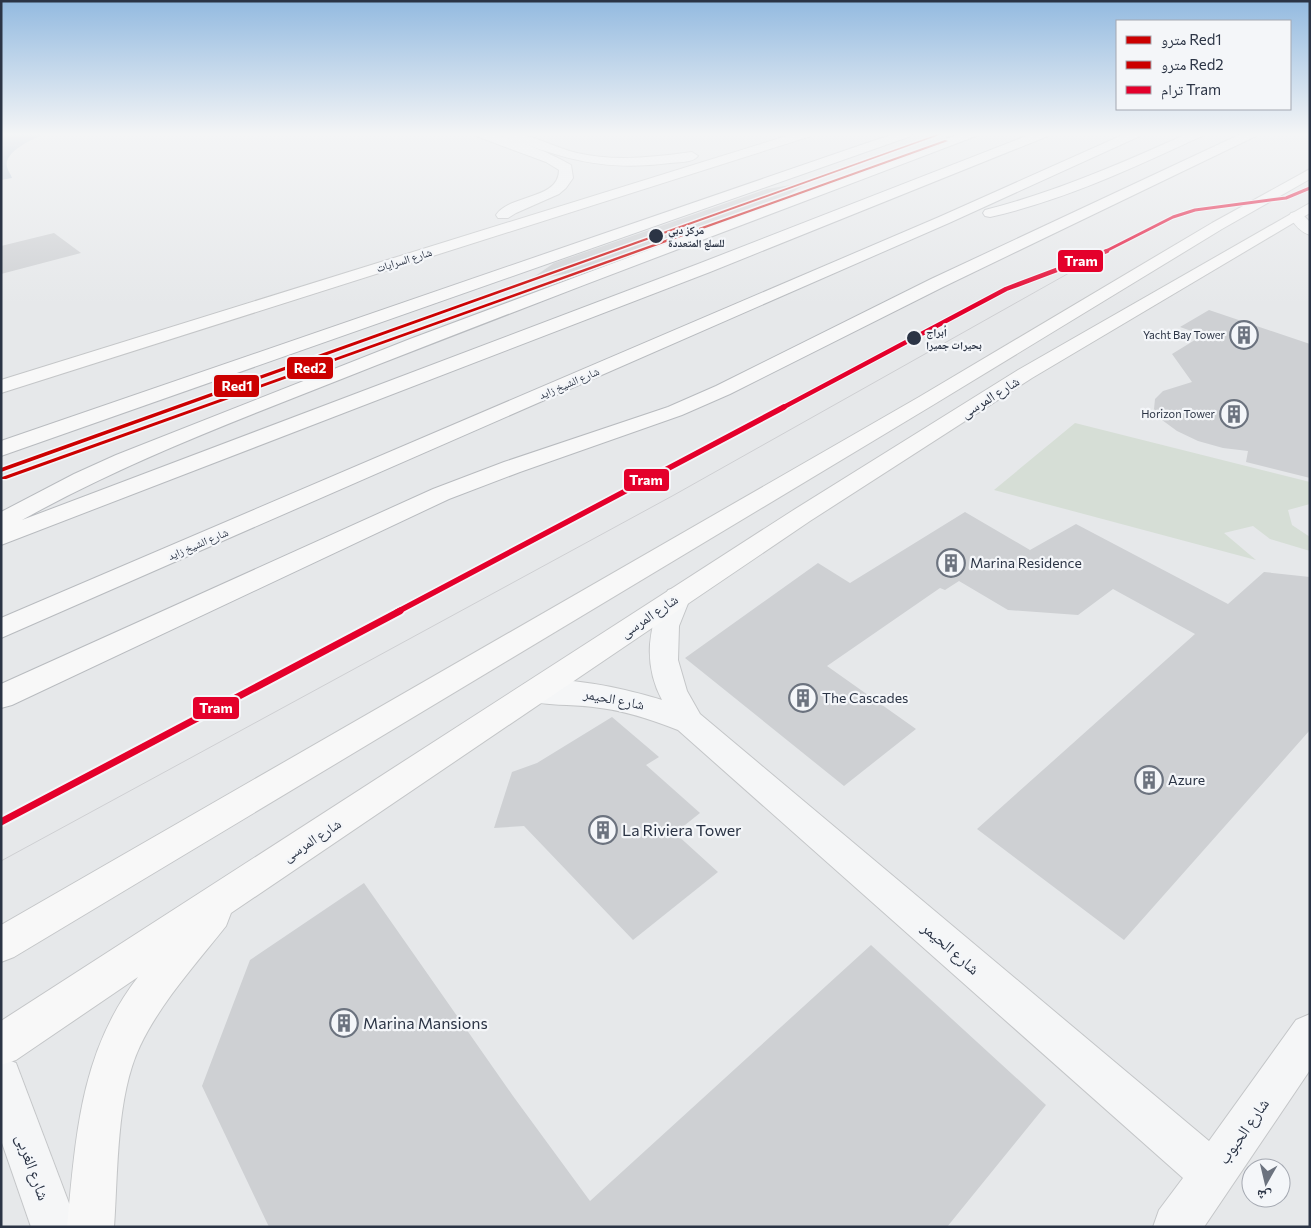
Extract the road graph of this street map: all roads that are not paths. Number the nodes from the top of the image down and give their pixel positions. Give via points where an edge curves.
1 (555, 190) edge
2 (582, 190) edge
3 (625, 190) edge
4 (743, 190) edge
5 (821, 190) edge
6 (900, 190) edge
7 (1010, 190) edge
8 (1063, 190) edge
9 (1089, 190) edge
10 (1132, 190) edge
11 (1280, 190) edge
12 (503, 215) junction
13 (1036, 215) dead end
14 (1305, 218) edge
15 (944, 220) junction
16 (999, 238) dead end
17 (409, 243) junction
18 (377, 252) dead end
19 (429, 252) junction
20 (937, 283) junction
21 (1, 386) edge
22 (1, 449) edge
23 (1, 522) edge
24 (1, 537) edge
25 (678, 596) junction
26 (1, 629) edge
27 (535, 692) junction
28 (1, 697) edge
29 (689, 722) junction
30 (230, 893) junction
31 (1, 945) edge
32 (1310, 1034) edge
33 (1, 1045) edge
34 (1, 1078) edge
35 (1212, 1174) junction
36 (55, 1227) edge
37 (90, 1227) edge
38 (1176, 1227) edge

1 - 12 street via 513,207
2 - 12 main road, شارع السرايات
3 - 19 main road, شارع السرايات
4 - 22 main road
5 - 23 main road via 132,456
6 - 24 main road
7 - 15 main road, شارع الشيخ زايد
8 - 15 main road via 991,213
9 - 13 main road
10 - 20 main road
11 - 31 main road, شارع المرسى via 926,402
12 - 17 main road, شارع السرايات
14 - 25 main road, شارع المرسى via 1025,374
15 - 26 main road, شارع الشيخ زايد
16 - 20 main road via 950,268
17 - 18 main road, شارع السرايات
17 - 19 main road
19 - 21 main road, شارع السرايات
20 - 28 main road via 723,390 441,494
25 - 27 main road, شارع المرسى
25 - 29 street, شارع الحيمر via 665,626 664,660 672,691
27 - 29 street, شارع الحيمر via 576,692 617,698 654,707
27 - 30 main road, شارع المرسى
29 - 35 street, شارع الحيمر
30 - 33 main road, شارع المرسى
30 - 37 main road via 156,984 117,1050 107,1082 101,1119
32 - 35 street, شارع الحبوب
34 - 36 street, شارع الغربى
35 - 38 street, شارع الحبوب

